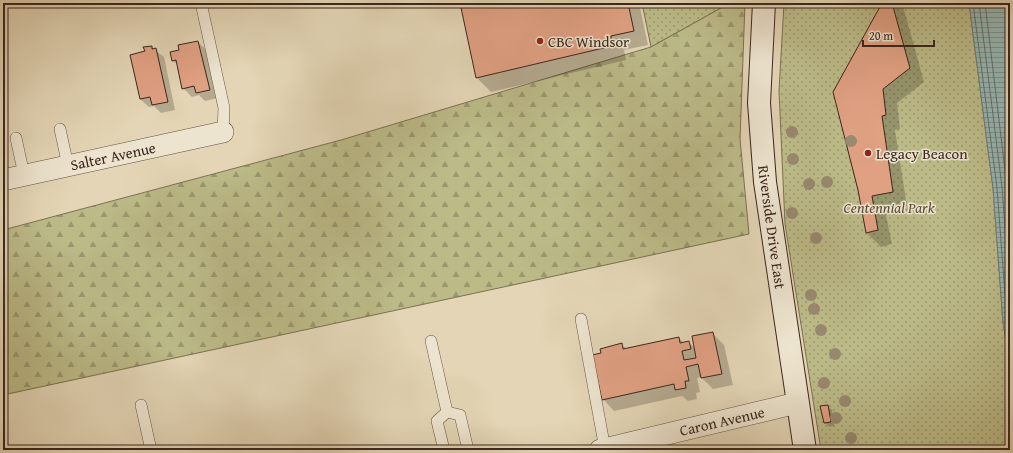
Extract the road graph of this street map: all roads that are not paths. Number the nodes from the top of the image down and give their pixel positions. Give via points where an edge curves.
1 (201, 3) edge
2 (764, 3) edge
3 (60, 129) dead end
4 (223, 132) joint
5 (16, 138) dead end
6 (68, 166) junction
7 (24, 175) junction
8 (3, 180) edge
9 (581, 319) dead end
10 (431, 341) dead end
11 (797, 404) junction
12 (141, 405) dead end
13 (447, 412) junction
14 (602, 449) edge
15 (151, 450) edge
16 (444, 450) edge
17 (468, 450) edge
18 (805, 450) edge

1 - 4 lane via 224,108
2 - 11 main road, Riverside Drive East via 759,103 765,182
3 - 6 lane
4 - 6 street, Salter Avenue
5 - 7 lane
6 - 7 street, Salter Avenue
7 - 8 street, Salter Avenue
9 - 14 lane
10 - 13 lane
11 - 14 street, Caron Avenue
11 - 18 main road, Riverside Drive East
12 - 15 lane
13 - 16 lane via 437,421
13 - 17 lane via 460,415

